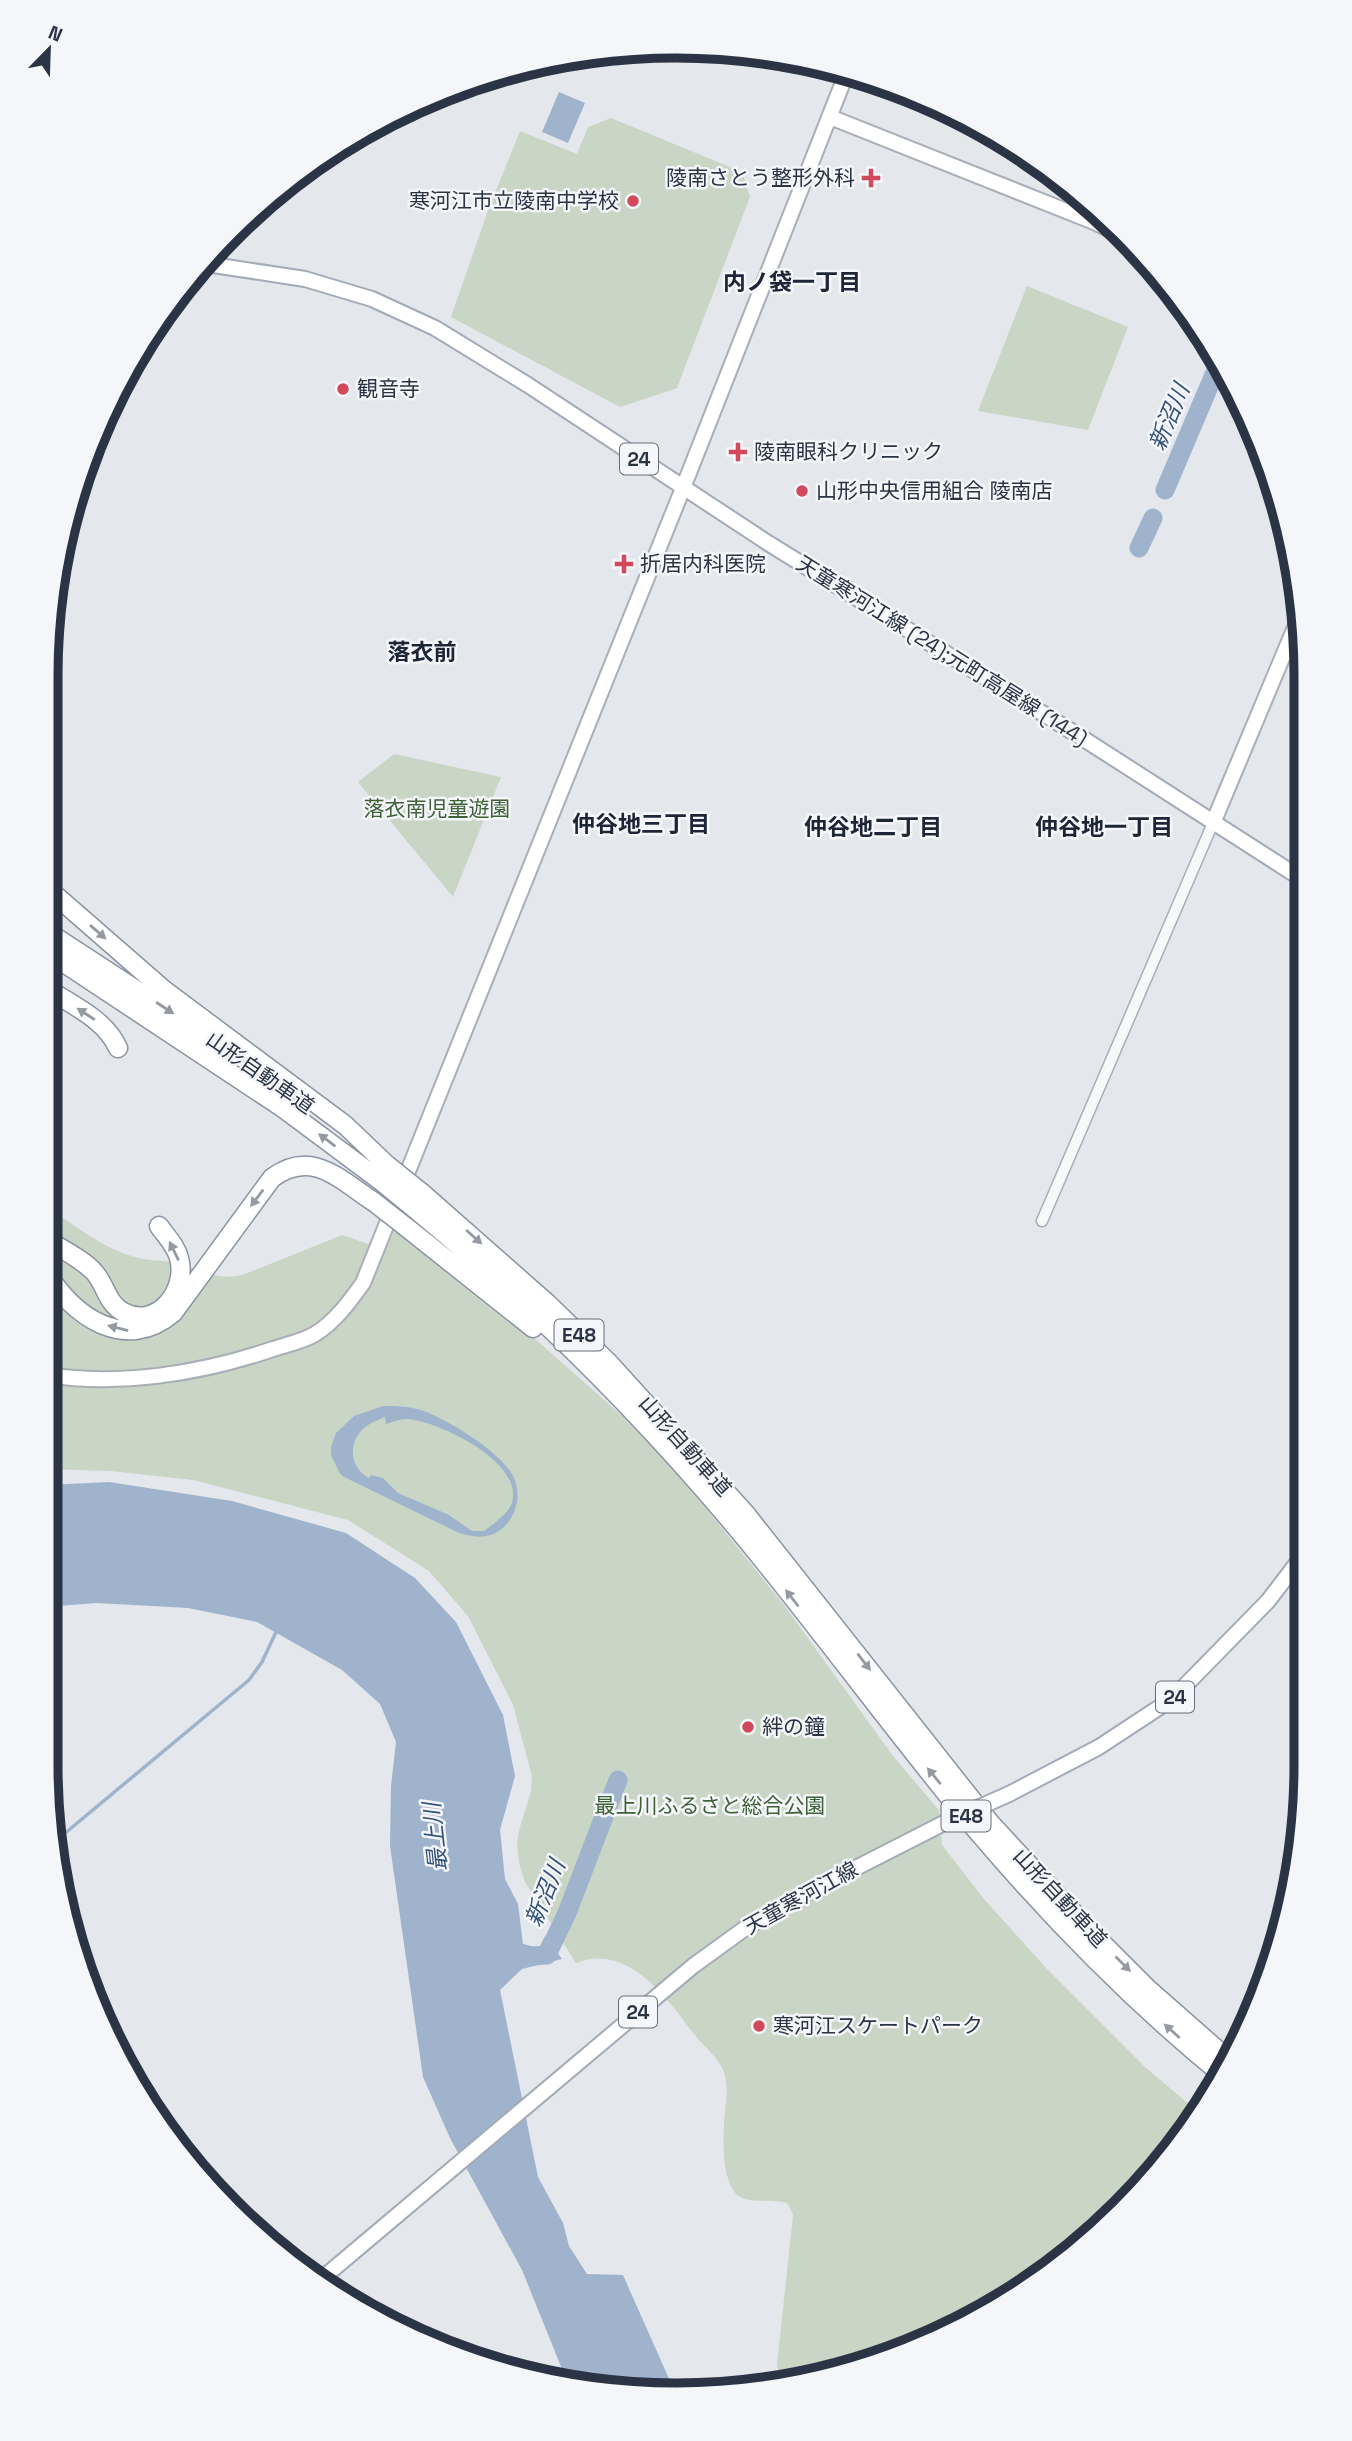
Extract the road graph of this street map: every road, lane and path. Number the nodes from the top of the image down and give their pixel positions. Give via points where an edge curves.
1 (843, 81) edge
2 (830, 117) junction
3 (1097, 223) edge
4 (214, 265) edge
5 (683, 488) junction
6 (1293, 633) edge
7 (1213, 824) junction
8 (1294, 874) edge
9 (58, 898) edge
10 (58, 938) edge
11 (58, 959) edge
12 (58, 996) edge
13 (118, 1048) dead end
14 (384, 1173) junction
15 (418, 1201) junction
16 (1042, 1221) dead end
17 (159, 1226) dead end
18 (58, 1247) edge
19 (58, 1291) edge
20 (58, 1377) edge
21 (639, 1419) junction
22 (741, 1521) junction
23 (1294, 1567) edge
24 (1222, 2054) edge
25 (1214, 2068) edge
26 (327, 2274) edge

1 - 2 main road
2 - 3 main road
2 - 5 main road
4 - 5 main road, 天童寒河江線 (24);元町高屋線 (144) / 24 via 305,279 385,304 435,328 528,385
5 - 7 main road, 天童寒河江線 (24);元町高屋線 (144) / 24
5 - 20 main road via 422,1141 363,1283 349,1304 316,1334 232,1363 137,1377
6 - 7 main road
7 - 8 main road, 天童寒河江線 (24);元町高屋線 (144) / 24
7 - 16 street
9 -> 14 highway via 164,990 345,1125
10 -> 14 highway, 山形自動車道 / E48 via 261,1073
14 -> 11 highway, 山形自動車道 / E48
13 -> 12 highway via 98,1022
14 - 15 highway, 山形自動車道 / E48, bridge
15 - 21 highway, 山形自動車道 / E48
15 -> 22 highway, 山形自動車道 / E48 via 476,1239 600,1354 724,1489
18 -> 17 highway via 96,1274 112,1303 130,1315 151,1315 162,1309 180,1281 175,1248
21 -> 19 highway, bridge via 528,1323 374,1202 322,1168 302,1165 272,1178 162,1322 139,1331 115,1328 79,1312
21 - 22 highway, 山形自動車道 / E48 via 717,1506
22 -> 24 highway, 山形自動車道 / E48 via 991,1825 1123,1964
25 -> 22 highway, 山形自動車道 / E48 via 1086,1951 978,1831
23 - 26 main road, 天童寒河江線 / 24, bridge via 1268,1601 1172,1699 1099,1747 744,1929 693,1966

